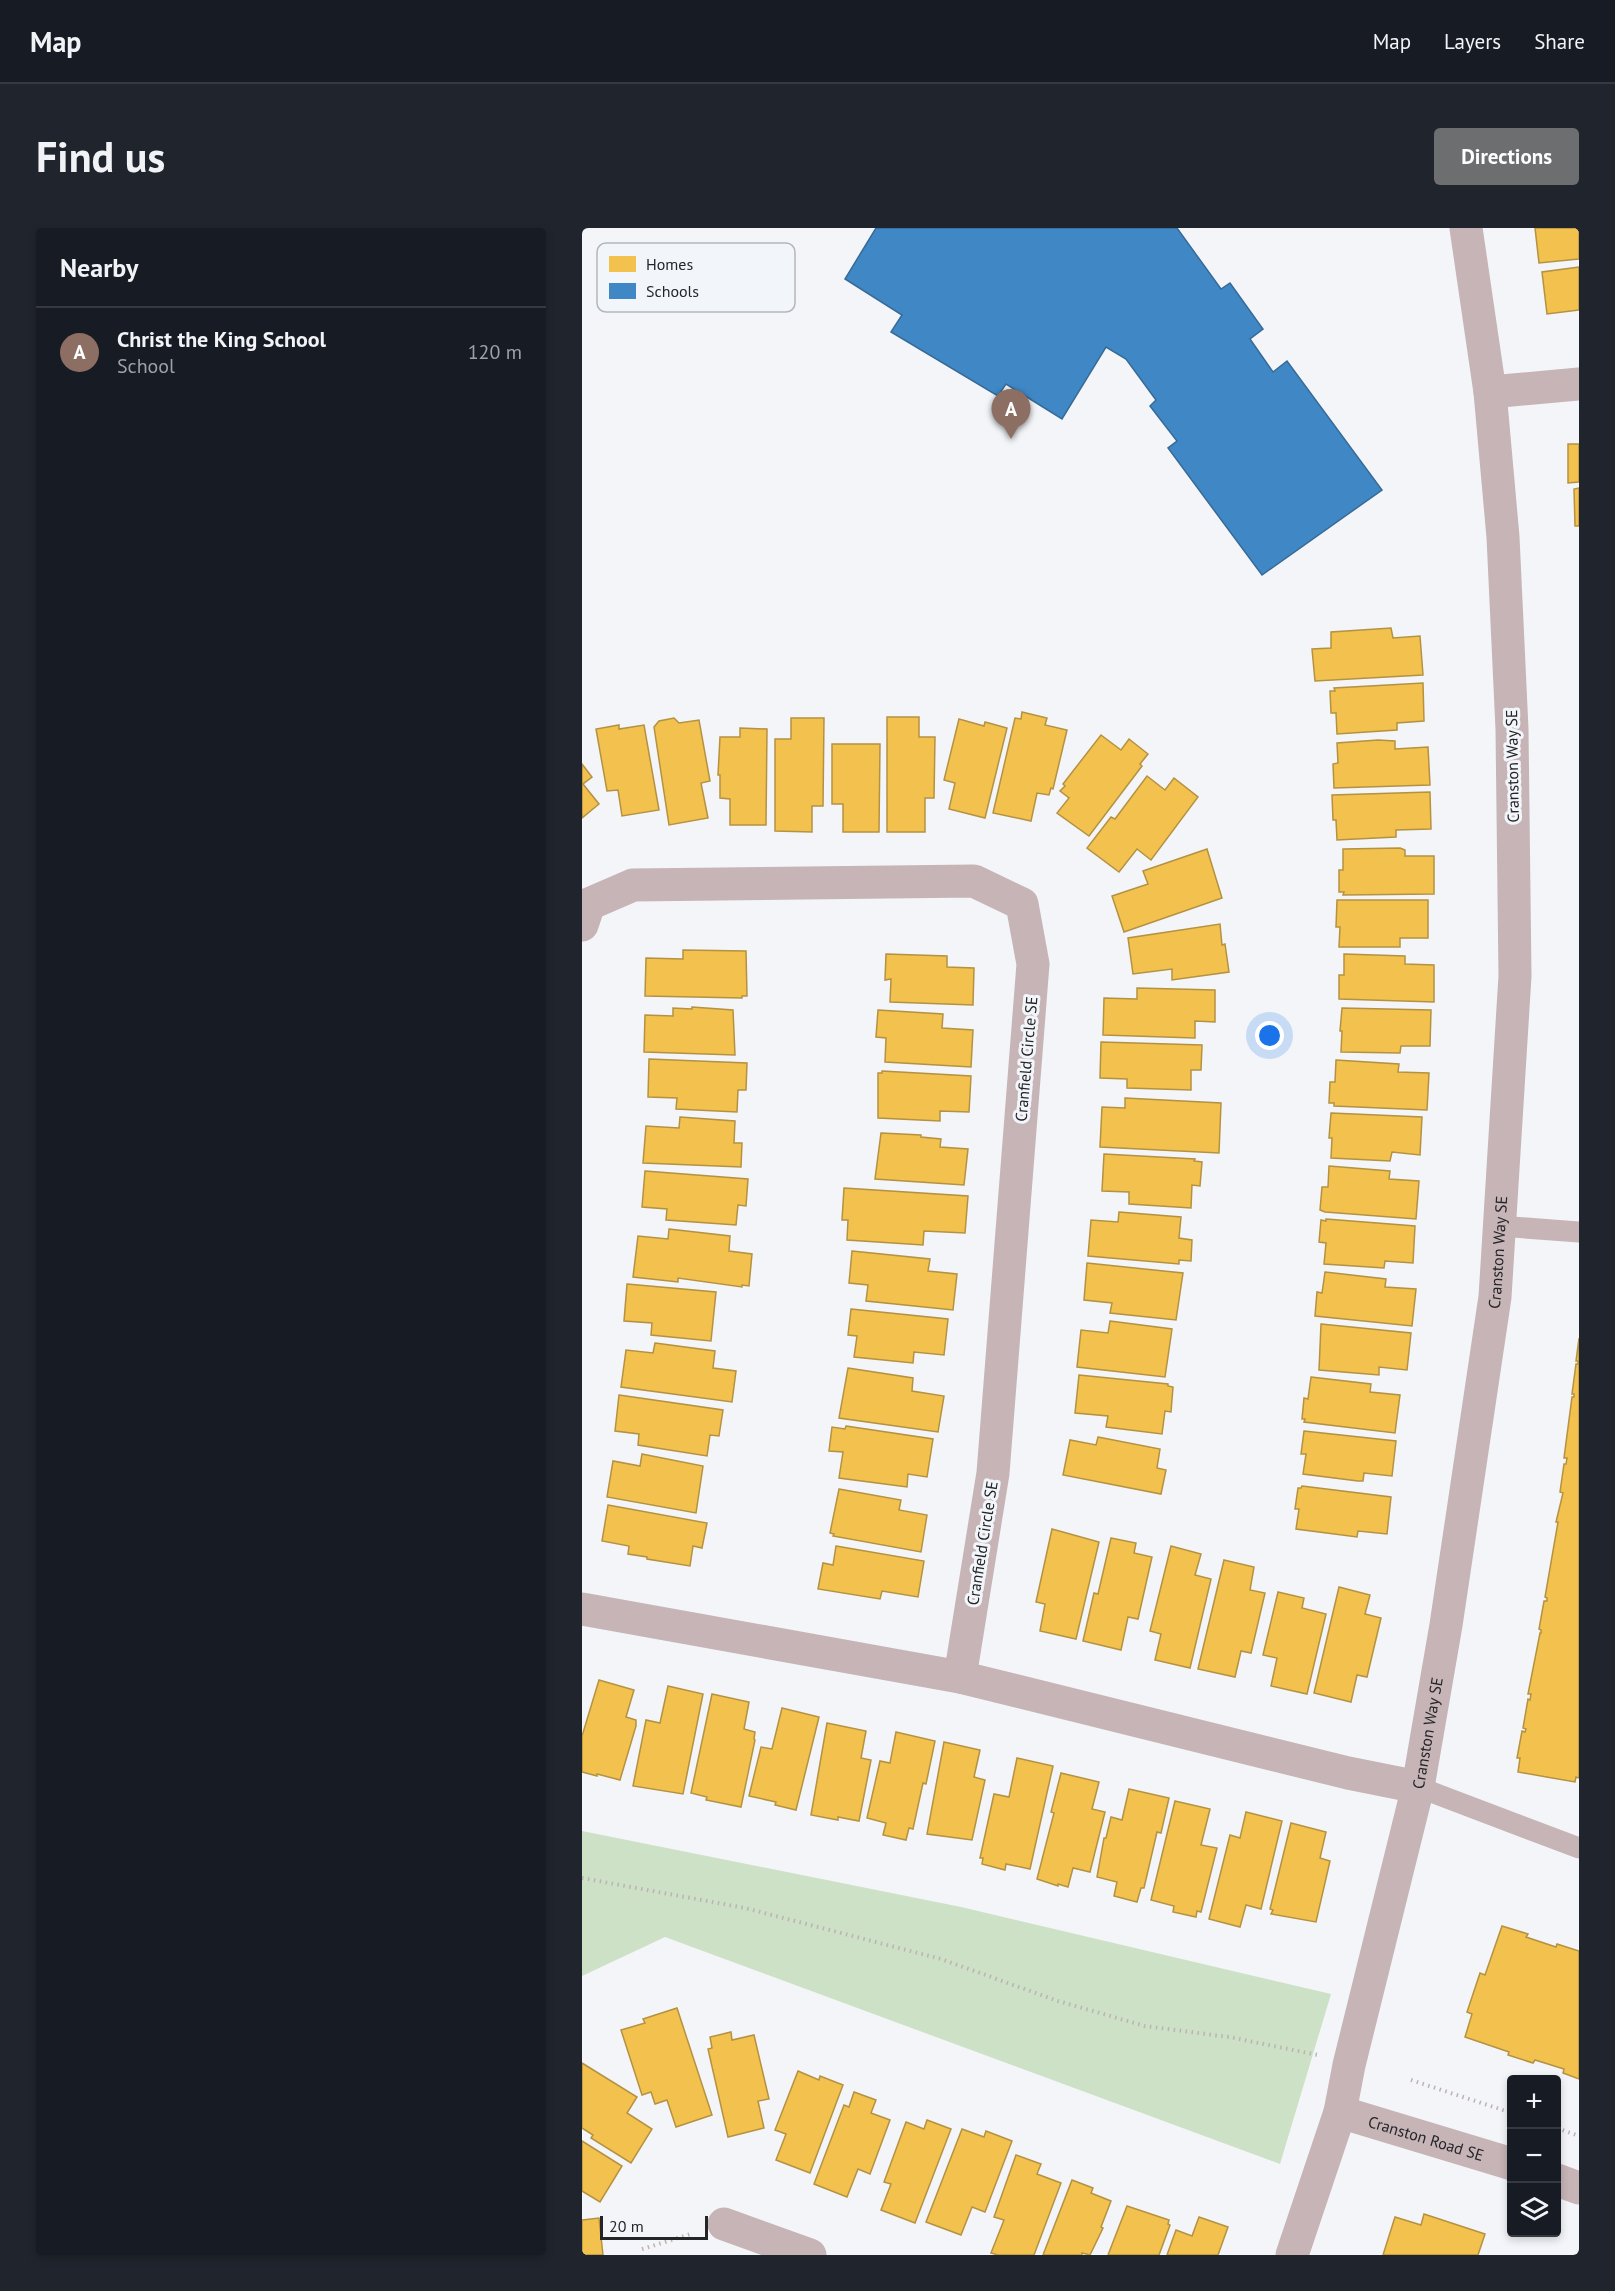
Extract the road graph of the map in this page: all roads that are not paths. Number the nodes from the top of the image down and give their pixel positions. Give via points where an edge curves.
1 (1466, 228) edge
2 (1579, 384) edge
3 (1490, 392) junction
4 (582, 925) edge
5 (1499, 1226) junction
6 (1579, 1232) edge
7 (582, 1609) edge
8 (960, 1677) junction
9 (1418, 1787) junction
10 (1579, 1848) edge
11 (1340, 2112) junction
12 (1507, 2162) edge
13 (1561, 2181) edge
14 (1579, 2188) edge
15 (724, 2224) road end
16 (810, 2255) edge
17 (1292, 2255) edge

1 - 3 street, Cranston Way SE
2 - 3 street
3 - 5 street, Cranston Way SE via 1503,537 1511,717 1515,976
4 - 8 street, Cranfield Circle SE via 589,904 633,885 974,881 1022,904 1033,964 993,1473
5 - 6 lane
5 - 9 street, Cranston Way SE via 1493,1308
7 - 8 street
8 - 9 street
9 - 10 lane
9 - 11 street, Cranston Way SE
11 - 12 street, Cranston Road SE
11 - 17 street, Cranston Way SE
13 - 14 street
15 - 16 street

